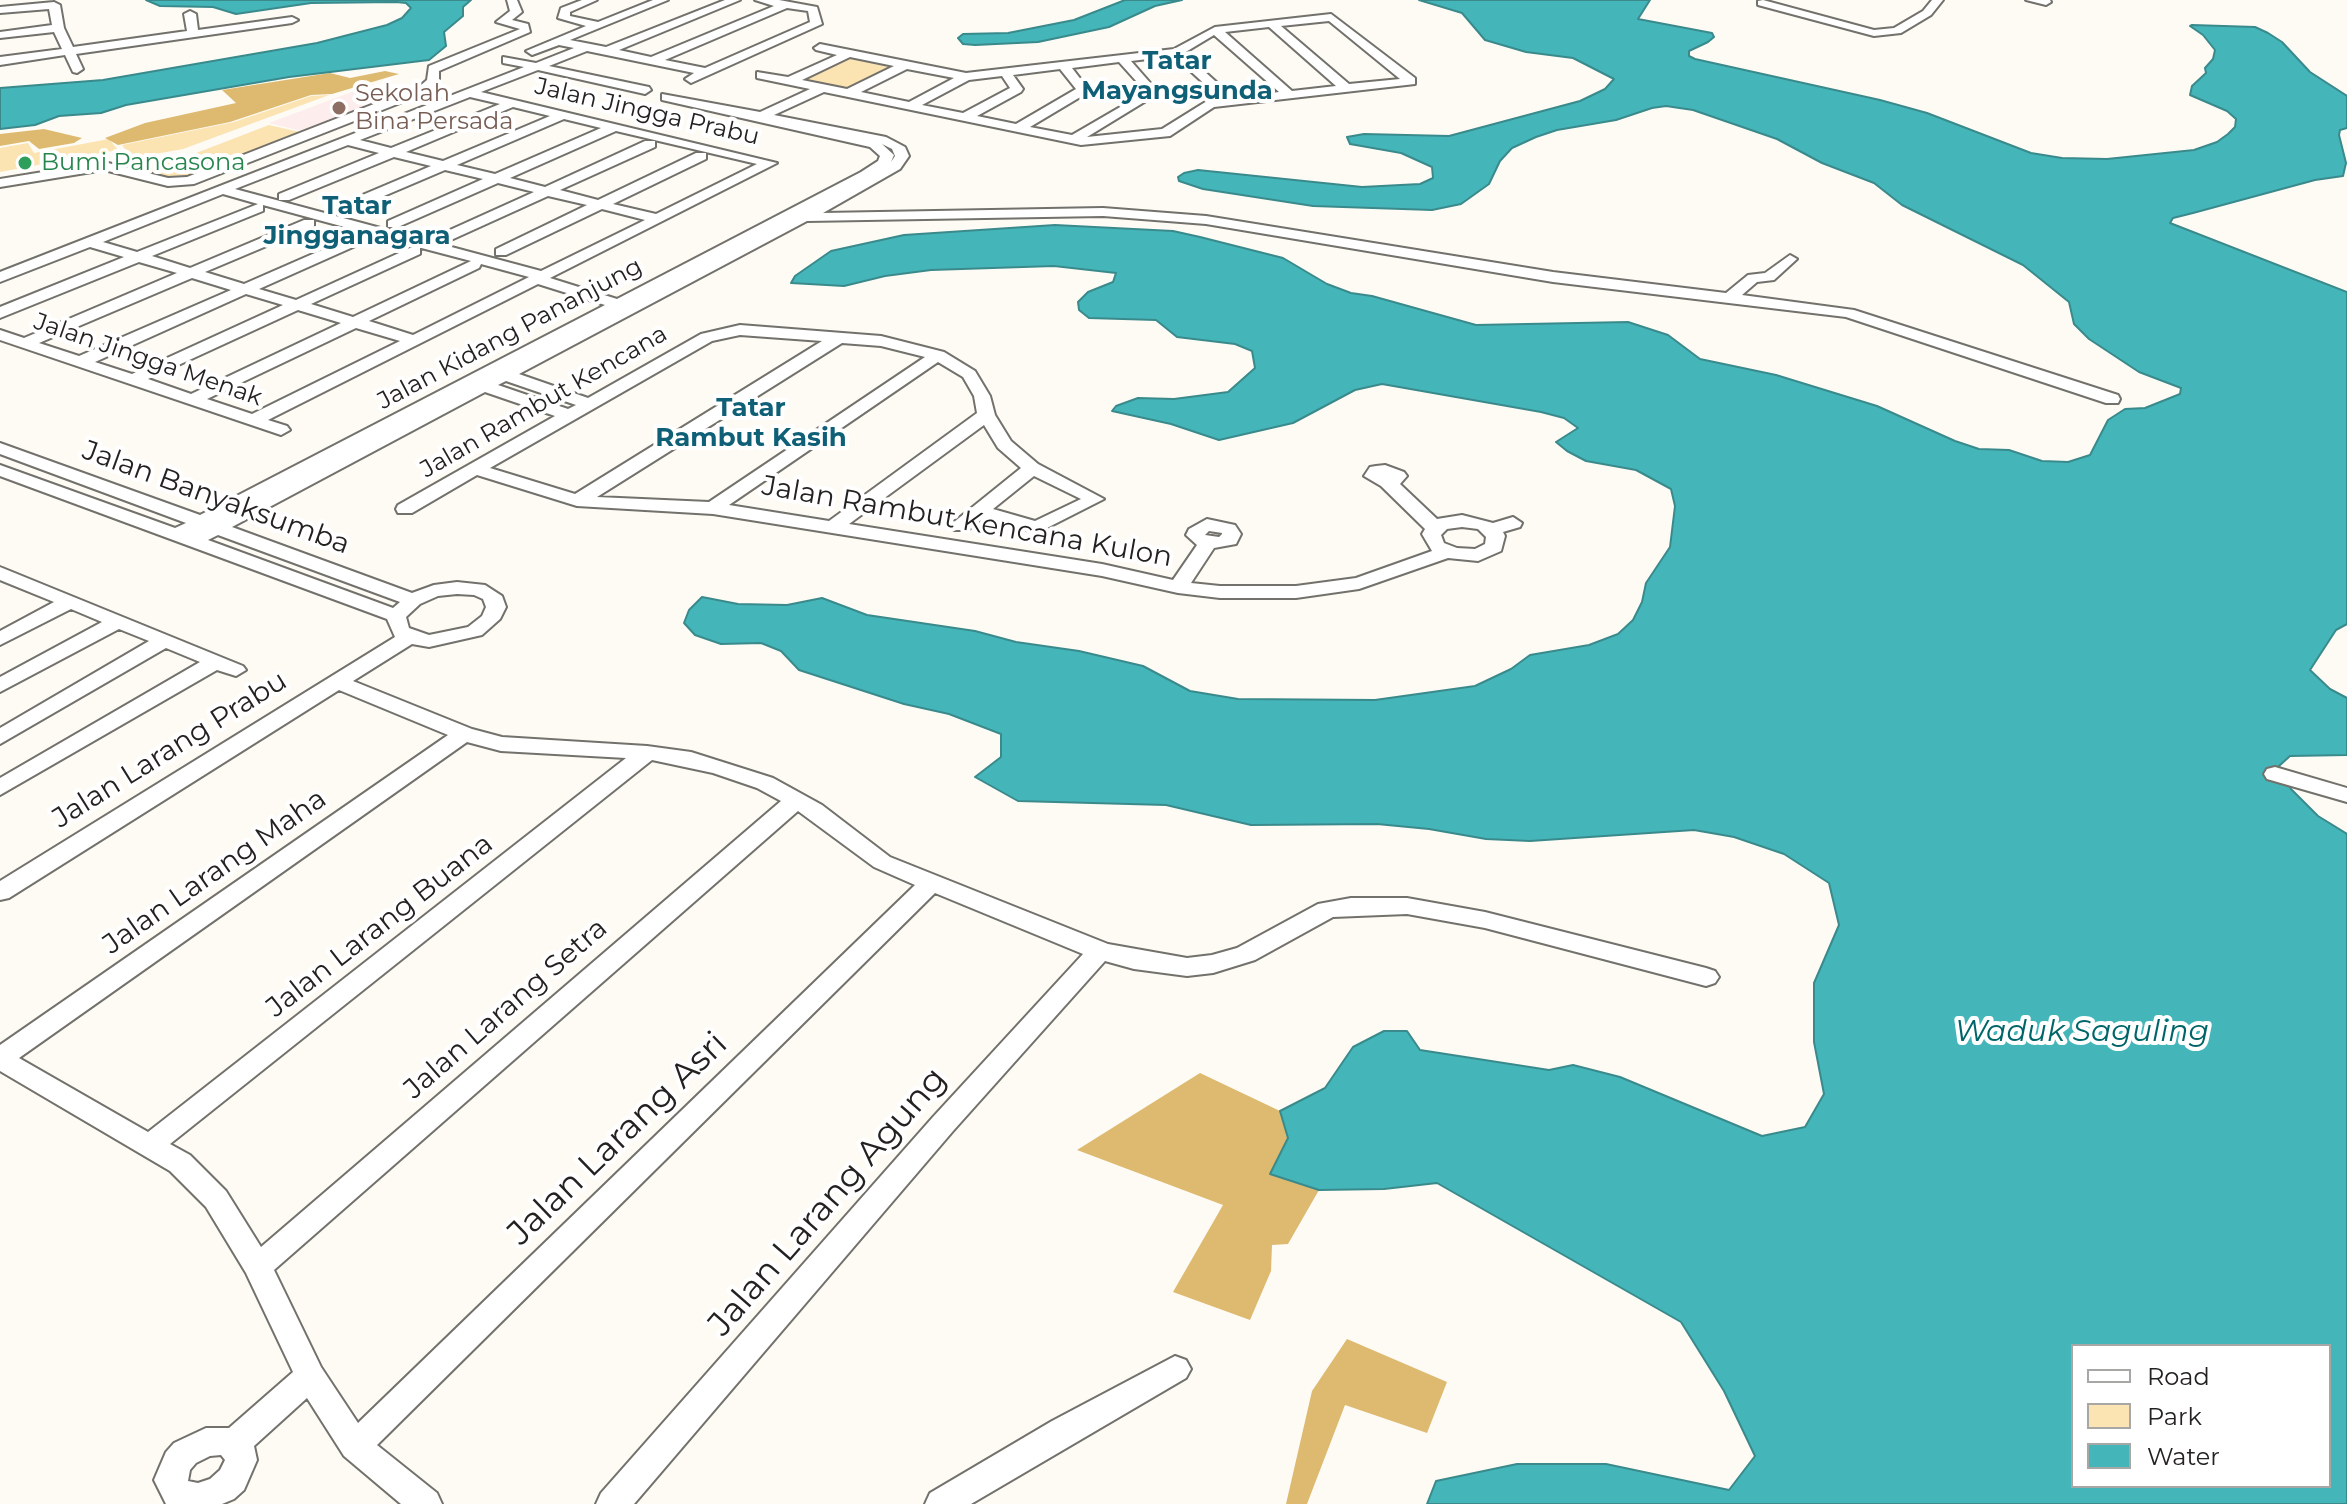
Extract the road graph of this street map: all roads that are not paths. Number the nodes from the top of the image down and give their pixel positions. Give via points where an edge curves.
1 (512, 0) edge
2 (592, 0) edge
3 (663, 0) edge
4 (735, 0) edge
5 (760, 0) edge
6 (1938, 0) edge
7 (2031, 0) edge
8 (2046, 2) dead end
9 (1762, 3) dead end
10 (785, 5) junction
11 (0, 10) edge
12 (190, 14) dead end
13 (292, 20) dead end
14 (1271, 23) junction
15 (599, 25) junction
16 (58, 28) junction
17 (1215, 30) junction
18 (193, 34) junction
19 (0, 35) edge
20 (558, 41) junction
21 (586, 47) junction
22 (820, 48) dead end
23 (532, 51) dead end
24 (607, 51) junction
25 (68, 52) junction
26 (1177, 52) junction
27 (848, 54) junction
28 (1122, 58) junction
29 (507, 60) dead end
30 (0, 61) edge
31 (652, 61) junction
32 (906, 65) junction
33 (1063, 65) junction
34 (536, 66) junction
35 (77, 69) dead end
36 (706, 72) junction
37 (1005, 72) junction
38 (761, 75) dead end
39 (966, 77) junction
40 (691, 79) dead end
41 (789, 81) junction
42 (816, 87) junction
43 (1346, 88) junction
44 (645, 90) dead end
45 (468, 93) junction
46 (849, 93) junction
47 (1288, 94) junction
48 (1231, 102) junction
49 (513, 103) junction
50 (910, 106) junction
51 (563, 115) junction
52 (754, 116) junction
53 (965, 117) junction
54 (614, 127) junction
55 (1018, 128) junction
56 (1073, 139) junction
57 (347, 141) junction
58 (650, 144) dead end
59 (393, 152) junction
60 (701, 156) dead end
61 (445, 165) junction
62 (497, 178) junction
63 (868, 178) junction
64 (0, 183) edge
65 (222, 190) junction
66 (546, 191) junction
67 (284, 197) dead end
68 (600, 204) junction
69 (258, 208) dead end
70 (339, 210) dead end
71 (805, 217) junction
72 (658, 219) junction
73 (309, 223) dead end
74 (393, 224) dead end
75 (366, 236) dead end
76 (446, 237) dead end
77 (89, 242) junction
78 (415, 251) dead end
79 (501, 252) dead end
80 (137, 257) junction
81 (1790, 259) dead end
82 (474, 265) dead end
83 (191, 273) junction
84 (544, 275) junction
85 (0, 277) edge
86 (245, 289) junction
87 (1731, 297) junction
88 (632, 303) junction
89 (297, 305) junction
90 (0, 313) edge
91 (354, 322) junction
92 (0, 335) edge
93 (838, 338) junction
94 (414, 340) junction
95 (25, 343) junction
96 (938, 355) junction
97 (80, 362) junction
98 (488, 378) junction
99 (133, 380) junction
100 (2112, 399) dead end
101 (192, 400) junction
102 (590, 404) junction
103 (568, 415) junction
104 (986, 415) junction
105 (252, 421) junction
106 (281, 430) dead end
107 (0, 448) edge
108 (1032, 468) junction
109 (476, 469) junction
110 (0, 470) edge
111 (1387, 482) dead end
112 (577, 501) junction
113 (713, 508) junction
114 (405, 509) dead end
115 (979, 511) junction
116 (1513, 523) dead end
117 (208, 525) junction
118 (834, 526) junction
119 (961, 526) dead end
120 (1436, 529) junction
121 (1489, 530) junction
122 (184, 538) junction
123 (1208, 543) dead end
124 (1447, 552) junction
125 (0, 573) edge
126 (24, 582) junction
127 (1178, 587) junction
128 (0, 594) edge
129 (413, 600) junction
130 (70, 602) junction
131 (396, 616) junction
132 (117, 622) junction
133 (409, 637) junction
134 (0, 639) edge
135 (164, 641) junction
136 (337, 682) junction
137 (0, 686) edge
138 (464, 734) junction
139 (0, 737) edge
140 (647, 753) junction
141 (2275, 774) dead end
142 (0, 788) edge
143 (2347, 795) edge
144 (796, 800) junction
145 (931, 883) junction
146 (0, 892) edge
147 (1100, 951) junction
148 (1706, 977) dead end
149 (0, 1058) edge
150 (149, 1146) junction
151 (258, 1267) junction
152 (1175, 1369) dead end
153 (310, 1376) junction
154 (234, 1444) dead end
155 (355, 1446) junction
156 (425, 1504) edge
157 (613, 1504) edge
158 (942, 1504) edge

1 - 64 street via 516,12 502,22 526,30 433,69 433,81 424,89 189,181 168,182 104,166
2 - 15 street via 565,10 564,18
3 - 15 street
4 - 24 street
5 - 10 street
6 - 9 street via 1897,31 1874,33
7 - 8 street
10 - 31 street
10 - 36 street via 813,9 816,24
11 - 16 street via 51,3
12 - 18 street
13 - 18 street
14 - 17 street
14 - 43 street
14 - 43 street via 1331,17 1411,81
15 - 20 street
16 - 19 street
16 - 25 street
17 - 26 street
17 - 47 street
18 - 25 street
20 - 21 street
20 - 23 street
21 - 24 street
21 - 34 street
22 - 27 street
24 - 31 street
25 - 30 street
25 - 35 street
26 - 28 street
26 - 48 street
27 - 32 street
27 - 41 street
28 - 33 street
28 - 56 street via 1153,93
29 - 34 street
31 - 36 street
32 - 39 street
32 - 46 street
33 - 37 street
33 - 55 street via 1083,90
34 - 44 street
34 - 45 street
36 - 40 street
37 - 39 street
37 - 53 street via 1017,89
38 - 41 street
39 - 50 street
41 - 42 street
42 - 46 street
42 - 52 street
43 - 47 street
45 - 49 street, Jalan Jingga Prabu
45 - 57 street
46 - 50 street
47 - 48 street
48 - 56 street via 1211,104 1165,133
49 - 51 street, Jalan Jingga Prabu
49 - 59 street
50 - 53 street
51 - 54 street, Jalan Jingga Prabu
51 - 61 street
52 - 52 street via 665,98 673,97
52 - 63 street via 898,147 902,156 895,166
53 - 55 street
54 - 62 street
54 - 72 street, Jalan Jingga Prabu via 770,163
55 - 56 street
57 - 59 street
57 - 65 street
58 - 66 street
59 - 61 street
59 - 67 street
60 - 68 street
61 - 62 street
61 - 70 street
62 - 66 street
62 - 74 street
63 - 71 street, Jalan Kidang Pananjung
63 - 88 street, Jalan Kidang Pananjung
65 - 77 street
65 - 84 street
66 - 68 street
66 - 76 street
68 - 72 street
68 - 79 street
69 - 80 street
71 - 87 street via 1103,212 1206,220 1553,277
71 - 88 street, Jalan Kidang Pananjung
72 - 84 street
73 - 83 street
75 - 86 street
77 - 80 street
77 - 85 street
78 - 89 street
80 - 83 street
80 - 90 street
81 - 87 street via 1769,277 1753,278
82 - 91 street
83 - 86 street
83 - 95 street
84 - 88 street
84 - 94 street
86 - 89 street
86 - 97 street
87 - 100 street via 1869,317
88 - 98 street, Jalan Kidang Pananjung
89 - 91 street
89 - 99 street
91 - 94 street
91 - 101 street
92 - 95 street, Jalan Jingga Menak
93 - 96 street via 881,341
93 - 102 street, Jalan Rambut Kencana via 740,330 707,337
93 - 112 street
94 - 105 street
95 - 97 street, Jalan Jingga Menak
96 - 104 street via 969,374
96 - 113 street
97 - 99 street, Jalan Jingga Menak
98 - 102 street
98 - 103 street
98 - 117 street, Jalan Kidang Pananjung
99 - 101 street, Jalan Jingga Menak
101 - 105 street, Jalan Jingga Menak
102 - 103 street, Jalan Rambut Kencana
103 - 109 street, Jalan Rambut Kencana
104 - 108 street via 1004,444
104 - 118 street
105 - 106 street, Jalan Jingga Menak
107 - 117 street, Jalan Banyaksumba
108 - 115 street
108 - 115 street via 1095,499 1037,527
109 - 112 street, Jalan Rambut Kencana Kulon
109 - 114 street, Jalan Rambut Kencana
110 - 122 street, Jalan Banyaksumba
111 - 120 street
112 - 113 street, Jalan Rambut Kencana Kulon
113 - 118 street, Jalan Rambut Kencana Kulon
115 - 119 street
116 - 121 street
117 - 122 street, Jalan Kidang Pananjung
117 - 129 street, Jalan Banyaksumba
118 - 127 street, Jalan Rambut Kencana Kulon
120 - 121 street via 1462,521
120 - 124 street via 1431,534 1436,546
121 - 124 street, Jalan Rambut Kencana Kulon via 1496,536 1494,547 1478,555
122 - 131 street, Jalan Banyaksumba
123 - 127 street
124 - 127 street, Jalan Rambut Kencana Kulon via 1371,579 1296,592
125 - 126 street
126 - 128 street
126 - 130 street
129 - 131 street
129 - 133 street via 434,591 478,589 492,596 496,607 490,619 464,635 429,641
130 - 132 street
130 - 134 street
131 - 133 street via 395,624
132 - 135 street
132 - 137 street
133 - 136 street, Jalan Larang Prabu
135 - 139 street
135 - 142 street via 225,666
136 - 138 street
136 - 146 street, Jalan Larang Prabu
138 - 140 street via 501,744
138 - 149 street, Jalan Larang Maha
140 - 144 street via 721,768
140 - 150 street, Jalan Larang Buana
141 - 143 street
144 - 145 street via 882,862
144 - 151 street, Jalan Larang Setra
145 - 147 street
145 - 155 street, Jalan Larang Asri
147 - 148 street via 1170,966 1213,964 1246,954 1327,910 1407,906 1485,920
147 - 157 street, Jalan Larang Agung
149 - 150 street
150 - 151 street via 180,1163 216,1199
151 - 153 street
152 - 158 street
153 - 154 street
153 - 155 street
155 - 156 street

